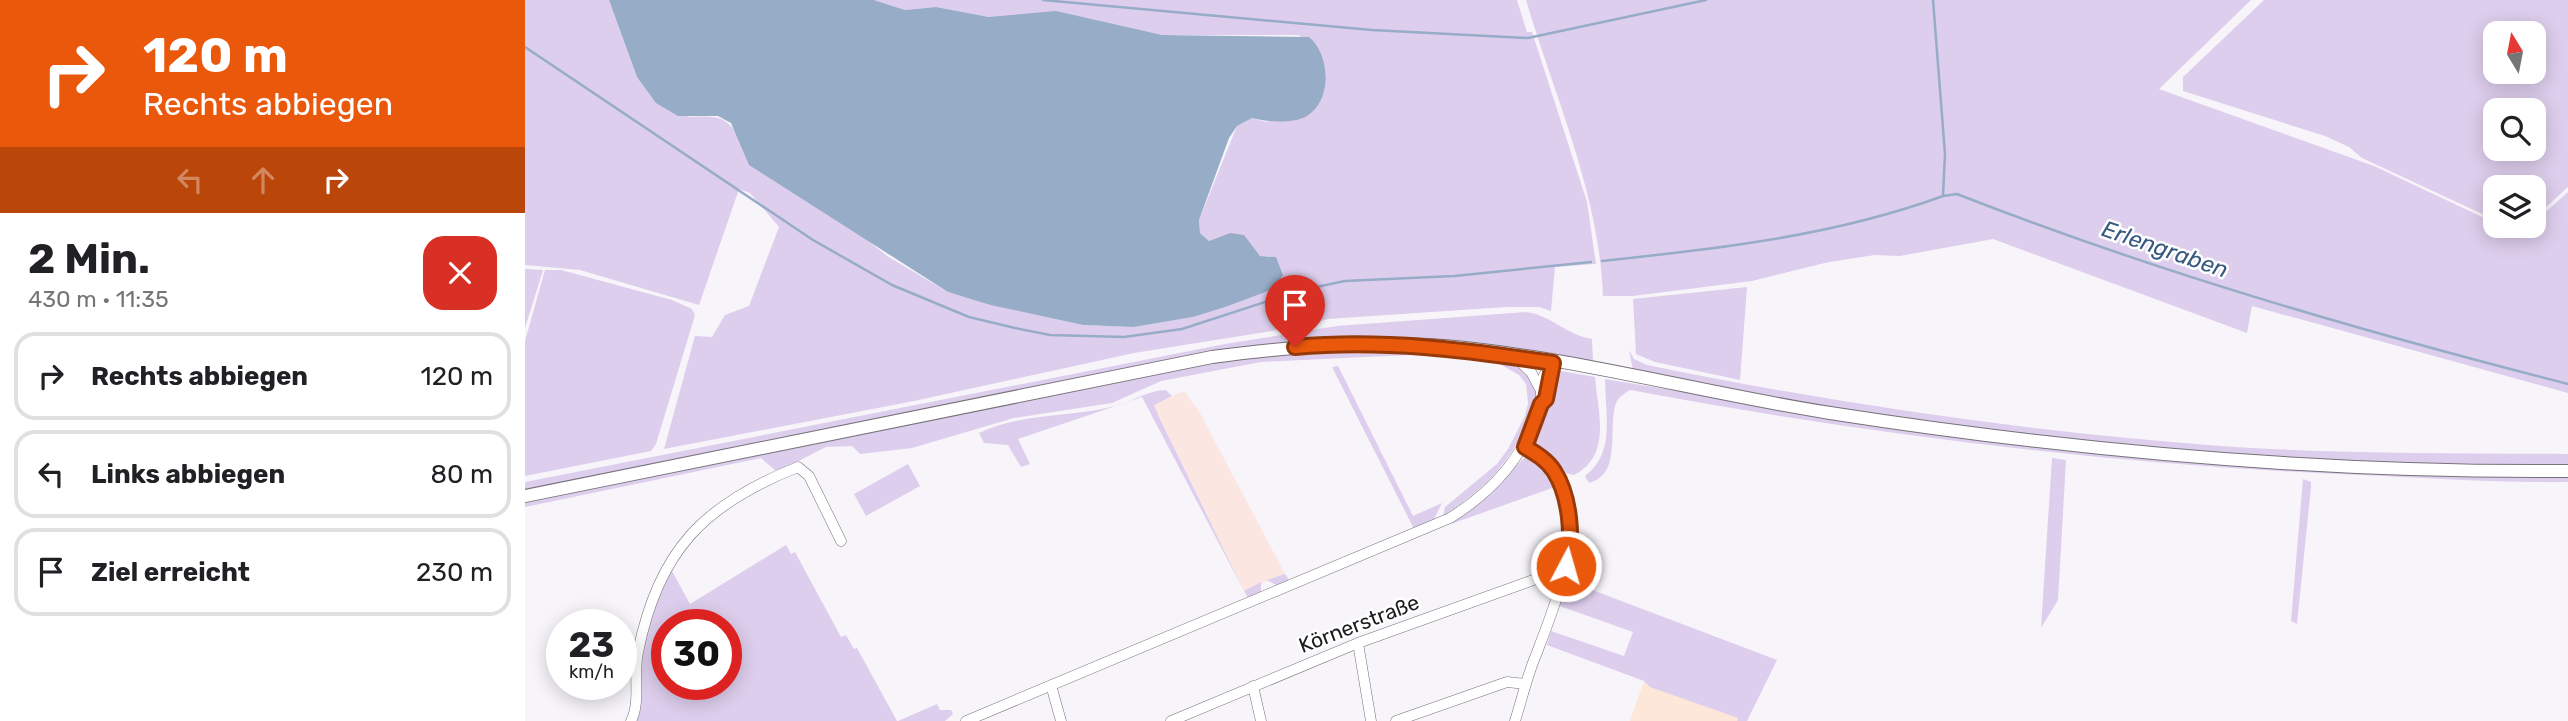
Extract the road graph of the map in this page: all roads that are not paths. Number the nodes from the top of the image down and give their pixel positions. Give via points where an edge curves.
1 (1515, 357) junction
2 (1553, 363) junction
3 (1540, 389) junction
4 (1541, 404) junction
5 (1525, 447) junction
6 (2568, 471) edge
7 (525, 496) edge
8 (841, 541) dead end
9 (1563, 576) junction
10 (1358, 643) junction
11 (1526, 684) junction
12 (1051, 685) junction
13 (1253, 686) junction
14 (631, 721) edge
15 (966, 721) edge
16 (1061, 721) edge
17 (1171, 721) edge
18 (1261, 721) edge
19 (1371, 721) edge
20 (1395, 721) edge
21 (1515, 721) edge

1 - 2 main road
1 - 3 street
1 - 7 main road via 1445,346 1321,344 1212,357
2 - 3 street via 1545,370
2 - 4 street
2 - 6 main road via 1830,413 2111,450 2312,464
3 - 4 street
4 - 5 street
5 - 9 street via 1548,464 1560,485 1571,540
5 - 12 street via 1481,497 1444,522
8 - 14 street via 809,476 798,467 752,487 703,519 674,555 655,597 638,651
9 - 10 street, Körnerstraße via 1536,579
9 - 11 street
10 - 13 street, Körnerstraße
10 - 19 street
11 - 20 street via 1507,682
11 - 21 street
12 - 15 street
12 - 16 street
13 - 17 street, Körnerstraße
13 - 18 street

